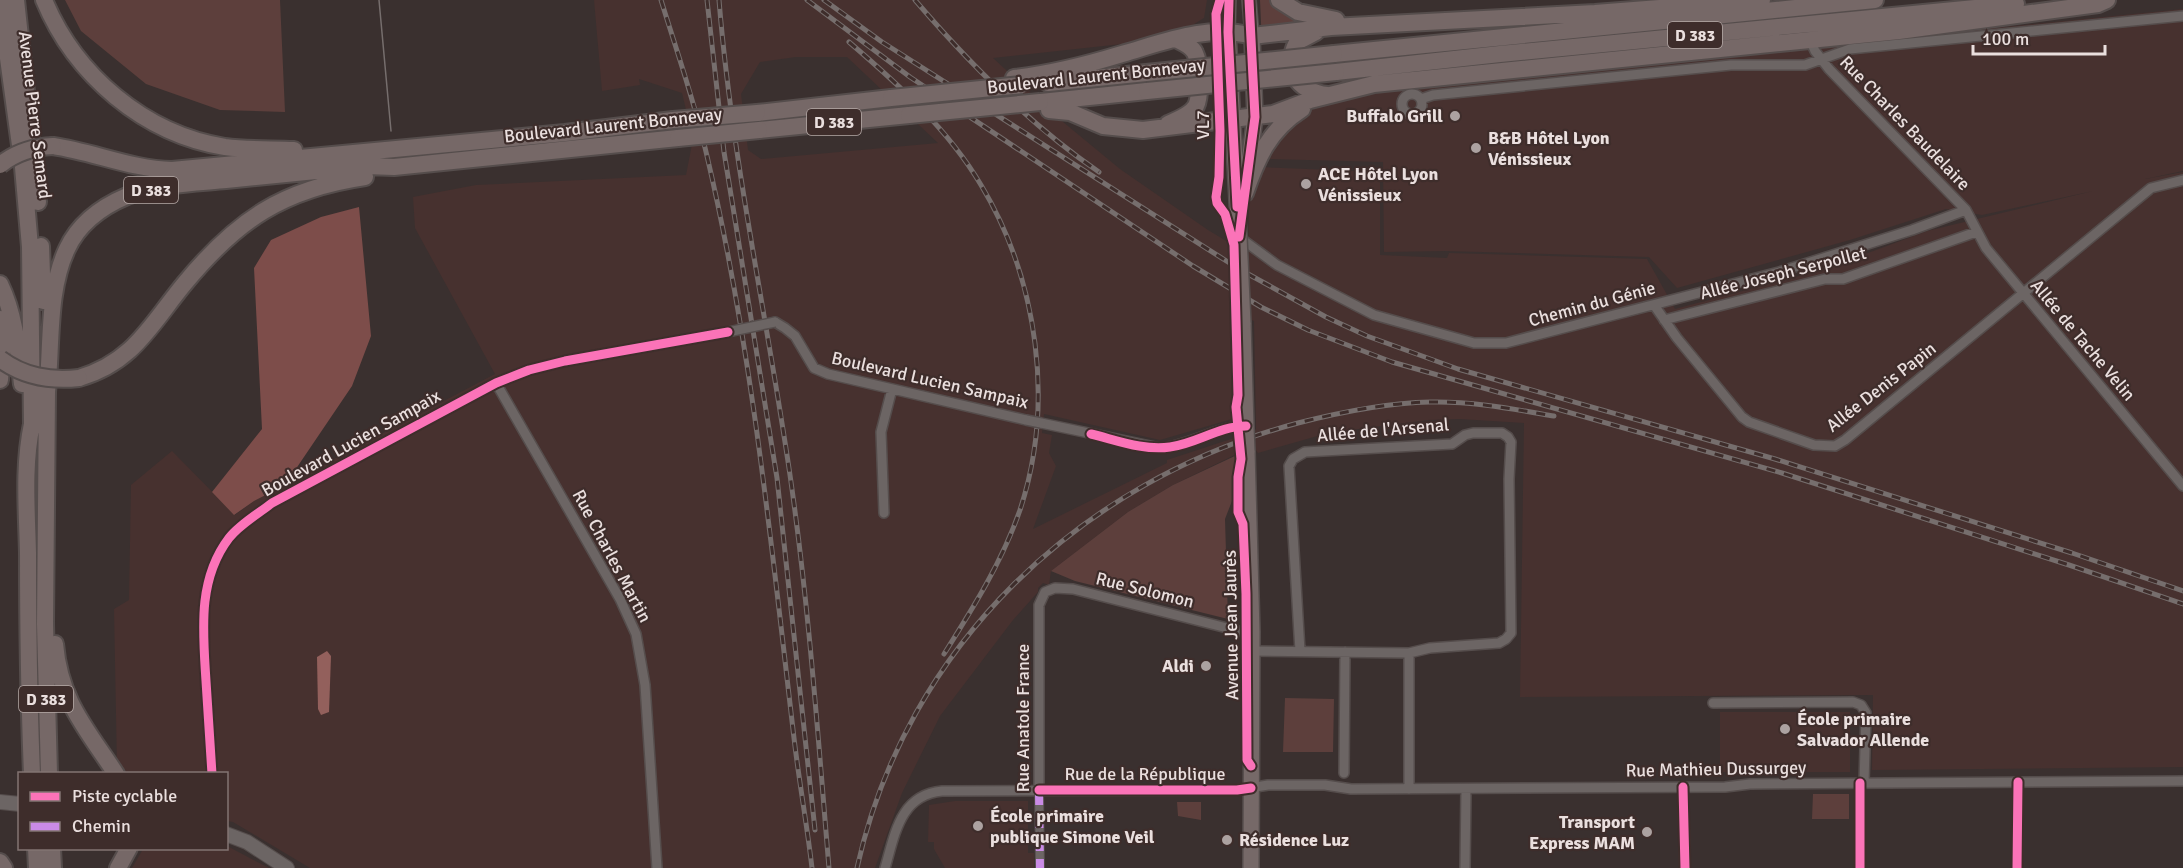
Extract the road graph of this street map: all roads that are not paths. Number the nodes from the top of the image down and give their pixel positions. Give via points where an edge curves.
1 (0, 0) edge
2 (16, 0) edge
3 (44, 0) edge
4 (1228, 0) edge
5 (1249, 0) edge
6 (1279, 0) edge
7 (1697, 0) edge
8 (1762, 0) edge
9 (1875, 0) edge
10 (2054, 0) edge
11 (2107, 0) edge
12 (1630, 10) junction
13 (2183, 16) edge
14 (1373, 25) junction
15 (1331, 27) junction
16 (1228, 32) junction
17 (1251, 36) junction
18 (1176, 39) junction
19 (1810, 40) junction
20 (1821, 59) junction
21 (1018, 82) junction
22 (1354, 88) junction
23 (1327, 95) junction
24 (1404, 97) junction
25 (1420, 99) junction
26 (1045, 106) junction
27 (1255, 117) junction
28 (1232, 120) junction
29 (1162, 128) junction
30 (348, 154) junction
31 (0, 165) edge
32 (394, 166) junction
33 (2183, 180) edge
34 (1245, 193) junction
35 (1966, 210) junction
36 (1976, 232) junction
37 (1239, 237) junction
38 (0, 284) edge
39 (2023, 293) junction
40 (1654, 305) junction
41 (0, 319) edge
42 (1664, 320) junction
43 (0, 359) edge
44 (0, 380) edge
45 (496, 384) junction
46 (892, 389) junction
47 (47, 392) junction
48 (1246, 427) junction
49 (27, 447) junction
50 (2183, 486) edge
51 (884, 513) dead end
52 (1039, 604) joint
53 (47, 611) junction
54 (1252, 632) junction
55 (1252, 651) junction
56 (1300, 651) junction
57 (1345, 652) junction
58 (1409, 653) junction
59 (1713, 703) dead end
60 (32, 772) edge
61 (49, 772) edge
62 (115, 772) edge
63 (212, 772) edge
64 (1344, 773) dead end
65 (2183, 781) edge
66 (2018, 782) junction
67 (1862, 783) junction
68 (1683, 787) junction
69 (1251, 788) junction
70 (1410, 789) junction
71 (1466, 789) junction
72 (1039, 790) junction
73 (228, 835) edge
74 (36, 850) edge
75 (52, 850) edge
76 (128, 850) edge
77 (0, 862) edge
78 (4, 868) edge
79 (37, 868) edge
80 (53, 868) edge
81 (118, 868) edge
82 (287, 868) edge
83 (657, 868) edge
84 (885, 868) edge
85 (1040, 868) edge
86 (1251, 868) edge
87 (1465, 868) edge
88 (1685, 868) edge
89 (1860, 868) edge
90 (2017, 868) edge

1 - 49 highway, Avenue Pierre Semard via 30,247 32,424
2 - 47 highway via 37,197 43,273 42,357
3 - 30 highway via 57,27 90,73 127,105 171,131 224,147
4 - 16 main road
5 - 17 main road
6 - 14 highway via 1307,15
7 - 12 street
8 - 12 highway
9 - 21 highway, Boulevard Laurent Bonnevay / D 383, bridge via 1146,73
10 - 26 highway, Boulevard Laurent Bonnevay / D 383, bridge via 1147,91
11 - 19 highway
12 - 14 highway
13 - 20 street via 1850,49
14 - 15 highway
15 - 17 highway
15 - 23 highway via 1302,38 1292,59 1296,81 1306,89
16 - 17 highway
16 - 18 highway via 1203,32
16 - 28 main road
17 - 27 main road
18 - 21 highway
18 - 29 highway via 1195,53 1198,98 1191,112
19 - 20 street, Rue Charles Baudelaire
19 - 22 highway
20 - 25 street via 1805,65 1731,65
20 - 35 street, Rue Charles Baudelaire
21 - 30 highway, Boulevard Laurent Bonnevay / D 383, bridge
22 - 23 highway
22 - 24 street via 1388,87
23 - 27 highway
23 - 34 highway via 1294,114 1273,135 1256,161
24 - 25 street via 1413,94
24 - 25 street via 1402,107 1410,114 1419,111
26 - 29 highway via 1115,129
26 - 32 highway, Boulevard Laurent Bonnevay / D 383, bridge via 986,107
27 - 28 highway
27 - 34 main road
28 - 29 highway
28 - 37 main road
30 - 31 highway, D 383, bridge via 172,170 138,168 53,146 21,152
32 - 43 highway, bridge via 311,188 258,213 202,263 135,346 106,369 79,378 46,379 15,369
32 - 47 highway, D 383 via 178,185 129,196 107,206 89,218 67,249 54,298
33 - 39 street, Allée Denis Papin via 2151,188
34 - 37 main road
35 - 36 street, Allée de Tache Velin
35 - 40 street, Chemin du Génie via 1779,272
36 - 39 street, Allée de Tache Velin
36 - 42 street, Allée Joseph Serpollet via 1843,279 1825,279
37 - 40 street, Chemin du Génie via 1276,266 1374,315 1474,342 1506,343
37 - 48 main road, Avenue Jean Jaurès, bridge
38 - 49 highway, D 383 via 17,339
39 - 42 street, Allée Denis Papin via 1845,440 1825,447 1758,427 1742,417
39 - 50 street, Allée de Tache Velin
40 - 42 street, Allée Denis Papin
41 - 44 highway
45 - 46 street, Boulevard Lucien Sampaix, bridge via 565,361 775,322 795,336 814,368
45 - 63 street, Boulevard Lucien Sampaix via 272,503 230,538 213,567 204,605
45 - 83 street, Rue Charles Martin via 636,633 645,686
46 - 48 street, Boulevard Lucien Sampaix, bridge via 1160,448 1228,428
46 - 51 street via 881,432
47 - 53 highway, D 383
48 - 54 main road, Avenue Jean Jaurès, bridge
49 - 60 highway, Avenue Pierre Semard / D 383
52 - 54 street, Rue Solomon via 1049,589 1073,589
52 - 72 street, Rue Anatole France
53 - 61 highway, D 383
53 - 62 highway via 54,624 64,691
54 - 55 main road, Avenue Jean Jaurès
55 - 56 street, Allée de l'Arsenal
55 - 69 main road, Avenue Jean Jaurès
56 - 57 street, Allée de l'Arsenal
56 - 58 street, Allée de l'Arsenal via 1289,466 1293,459 1305,452 1452,444 1473,433 1502,433 1511,442 1511,633 1499,643
57 - 58 street, Allée de l'Arsenal
57 - 64 street
58 - 70 street
59 - 67 street via 1861,705 1866,713
65 - 66 street, Rue Mathieu Dussurgey
66 - 67 street, Rue Mathieu Dussurgey
66 - 90 street
67 - 68 street, Rue Mathieu Dussurgey
67 - 89 street
68 - 71 street, Rue Mathieu Dussurgey
68 - 88 street
69 - 70 street, Rue Mathieu Dussurgey via 1325,785
69 - 72 street, Rue de la République
69 - 86 main road, Avenue Jean Jaurès
70 - 71 street, Rue Mathieu Dussurgey
71 - 87 street
72 - 84 street, Rue de la République via 942,791 923,795 903,815
72 - 85 street, Rue Anatole France
73 - 82 main road
74 - 79 highway
75 - 80 highway
76 - 81 highway
77 - 78 highway

